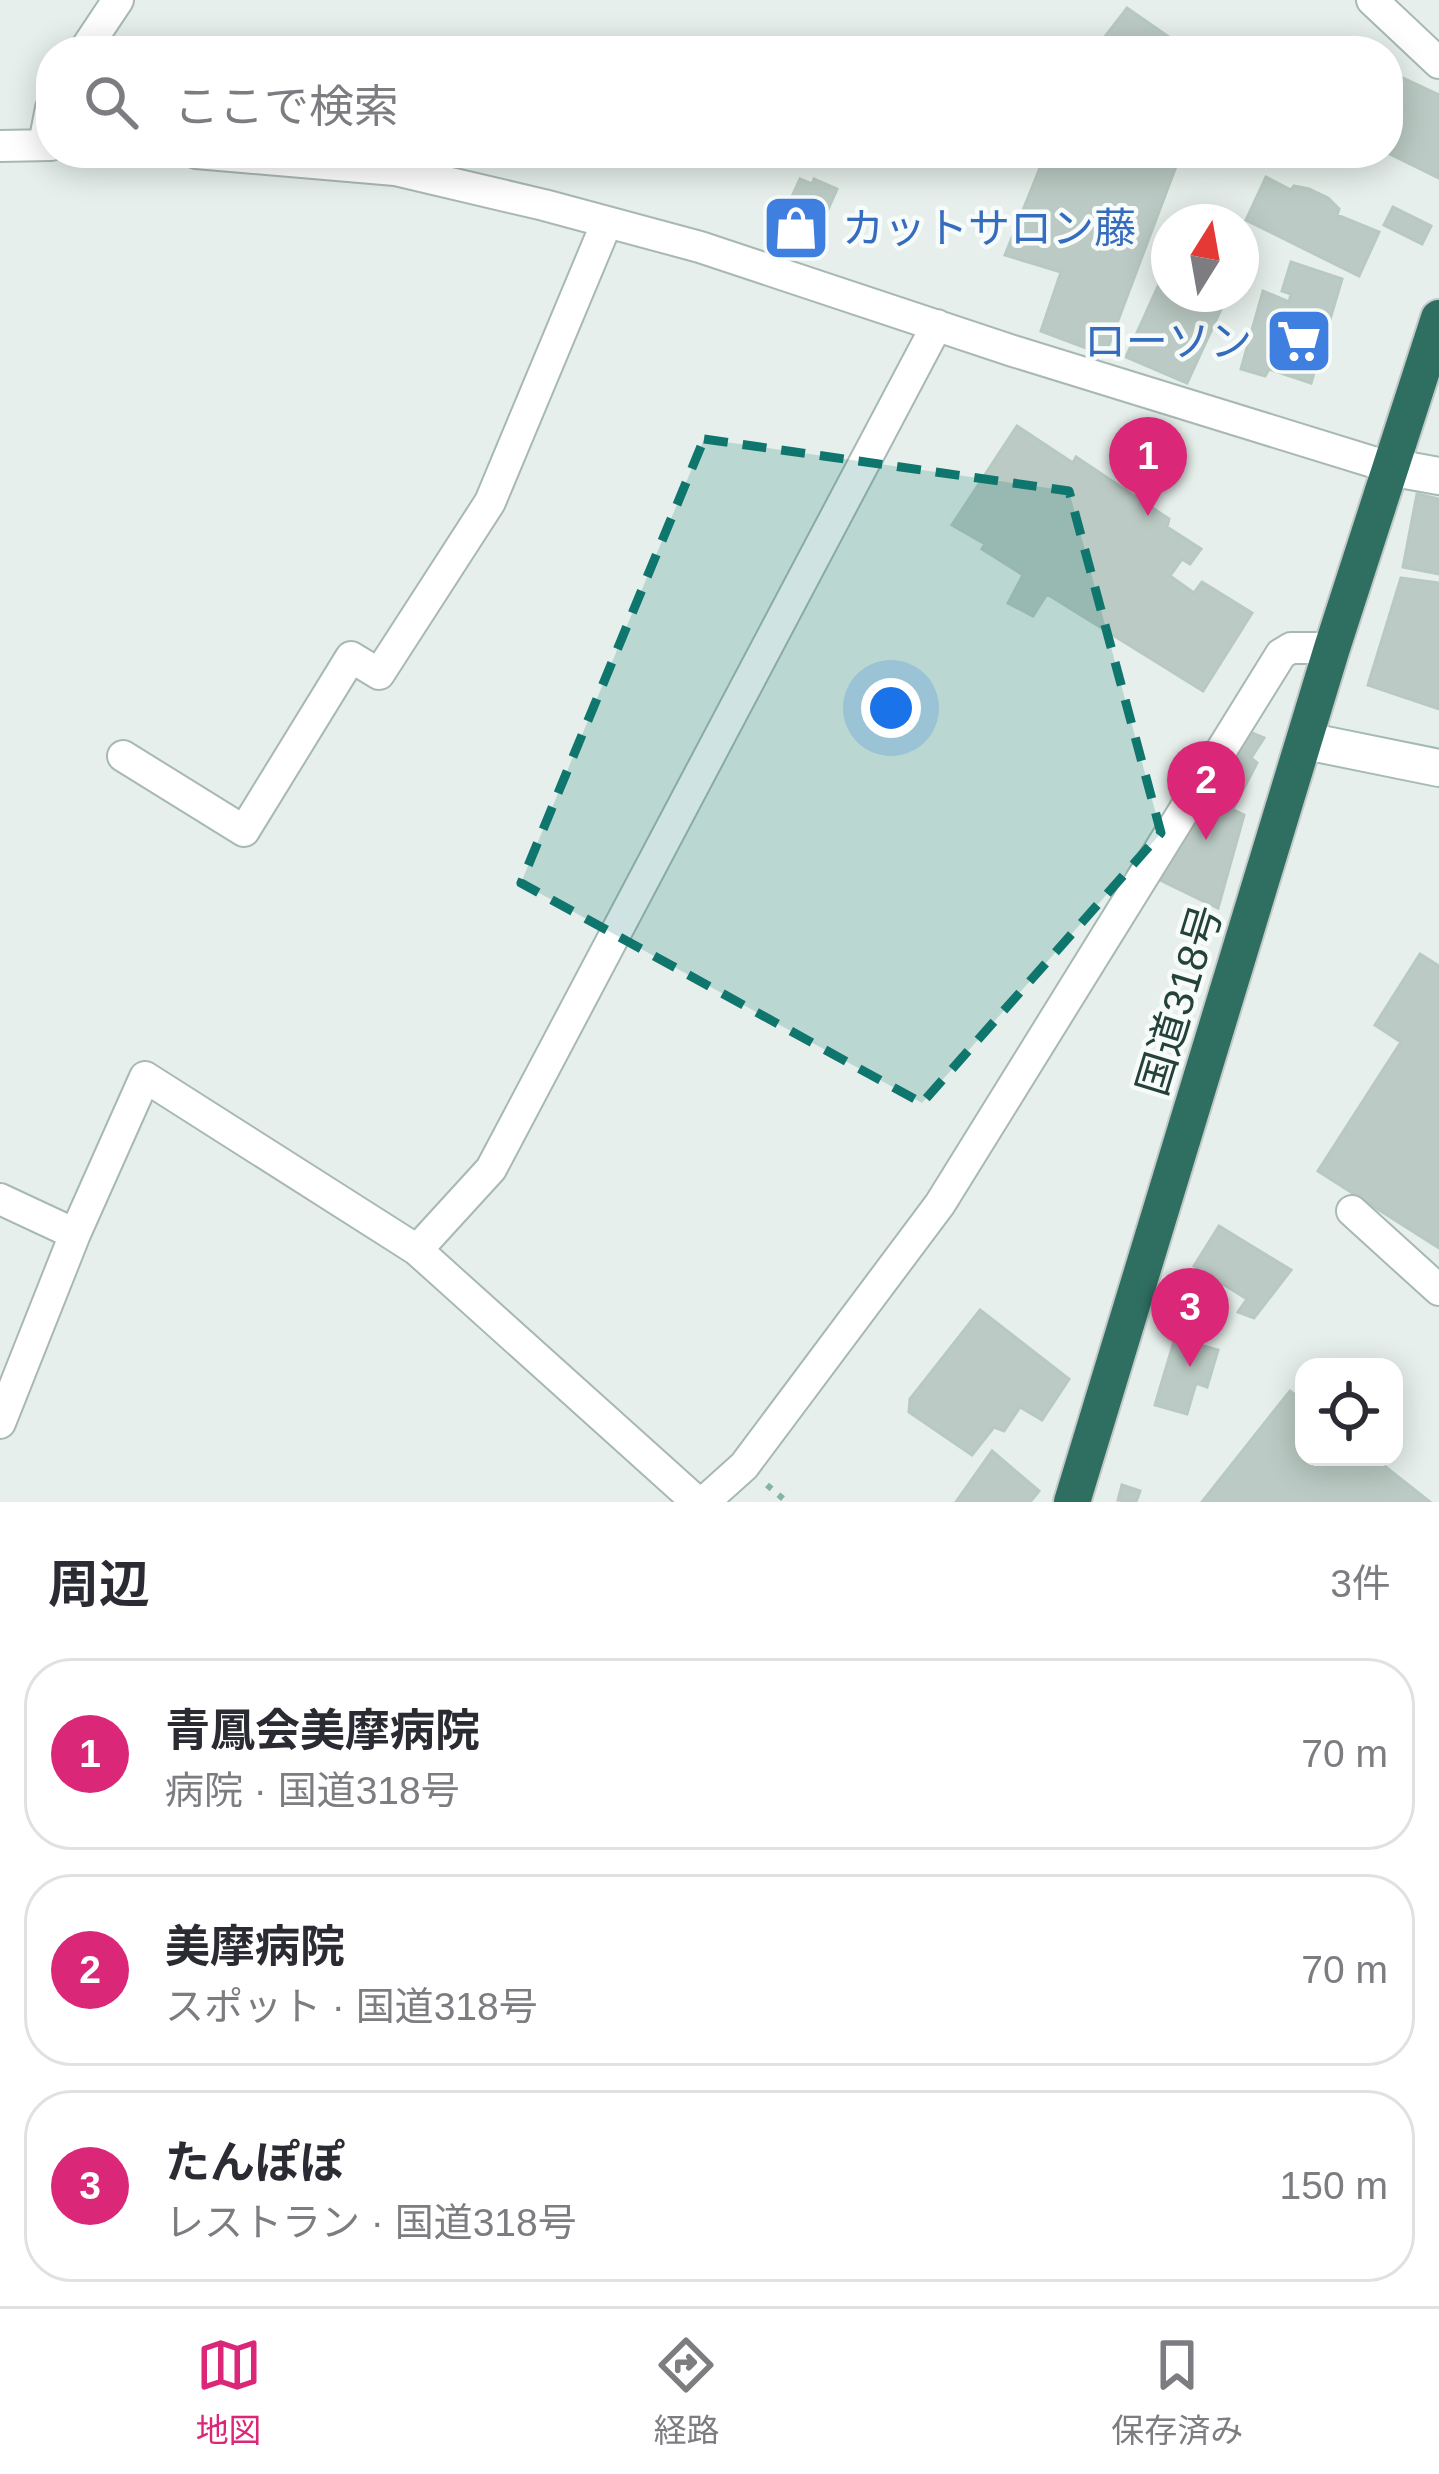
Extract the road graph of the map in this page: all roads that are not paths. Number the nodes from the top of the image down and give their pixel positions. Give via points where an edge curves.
1 (118, 0) edge
2 (1372, 0) edge
3 (94, 36) edge
4 (1439, 63) edge
5 (36, 144) edge
6 (0, 146) edge
7 (371, 168) edge
8 (607, 222) junction
9 (1439, 318) edge
10 (937, 326) junction
11 (1389, 467) junction
12 (1439, 476) edge
13 (1332, 648) junction
14 (1306, 741) junction
15 (124, 756) dead end
16 (1439, 768) edge
17 (0, 1198) edge
18 (1352, 1211) dead end
19 (75, 1234) junction
20 (417, 1250) junction
21 (1439, 1290) edge
22 (0, 1423) edge
23 (701, 1502) edge
24 (1072, 1502) edge

1 - 3 street
2 - 4 street
5 - 6 street
7 - 8 street
8 - 10 street
8 - 15 street via 490,502 457,558 379,674 351,656 244,831
9 - 11 highway, 国道318号
10 - 11 street
10 - 20 street via 490,1168
11 - 12 street
11 - 13 highway, 国道318号
13 - 14 highway, 国道318号
13 - 23 street via 1281,654 940,1204 744,1466
14 - 16 street
14 - 24 highway, 国道318号
17 - 19 street
18 - 21 street
19 - 20 street via 145,1077
19 - 22 street
20 - 23 street

